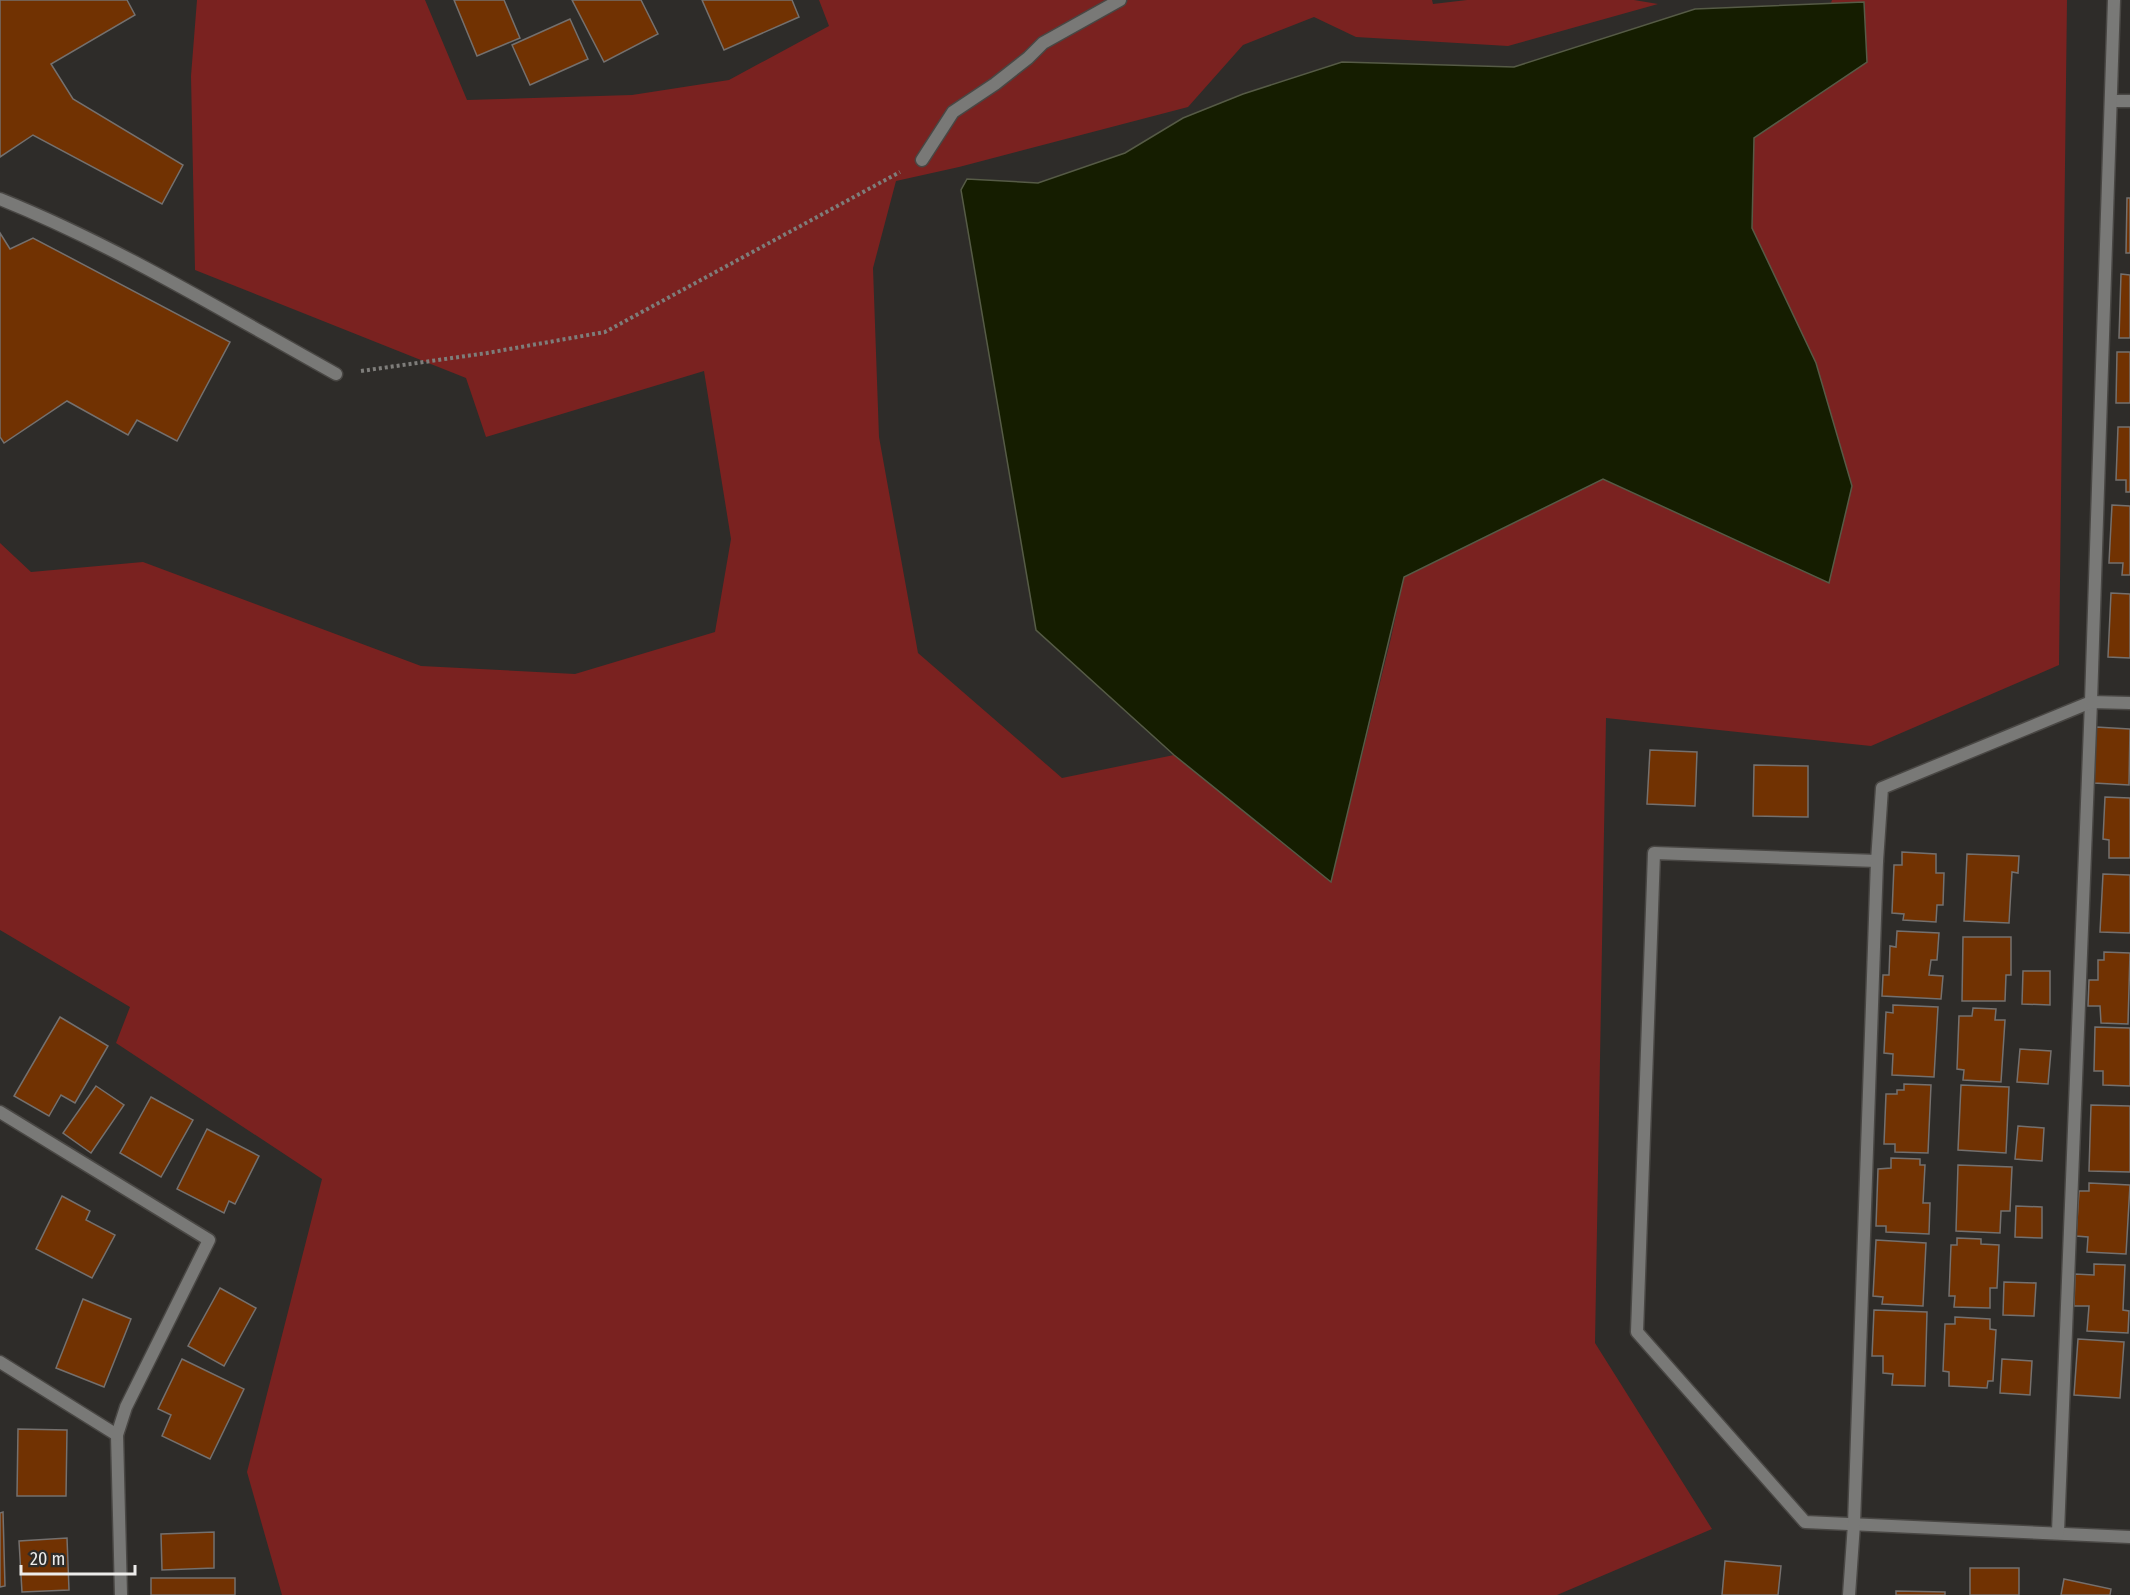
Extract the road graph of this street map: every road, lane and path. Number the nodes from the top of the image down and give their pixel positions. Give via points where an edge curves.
1 (1120, 0) edge
2 (2114, 0) edge
3 (2112, 101) junction
4 (2130, 101) edge
5 (922, 160) joint
6 (0, 199) edge
7 (336, 374) joint
8 (2091, 702) junction
9 (2130, 703) edge
10 (1877, 861) junction
11 (0, 1112) edge
12 (0, 1362) edge
13 (117, 1434) junction
14 (1854, 1524) junction
15 (2058, 1532) junction
16 (2130, 1537) edge
17 (121, 1595) edge
18 (1849, 1595) edge

1 - 5 street via 1043,42 995,84 953,112
2 - 3 street
3 - 4 street
3 - 8 street
5 - 7 path via 605,332
6 - 7 street via 52,220
8 - 9 street
8 - 10 street via 1882,788
8 - 15 street
10 - 14 street
10 - 14 street via 1654,853 1638,1296 1637,1332 1805,1522
11 - 13 street via 209,1240 126,1407
12 - 13 street
13 - 17 street
14 - 15 street
14 - 18 street
15 - 16 street

